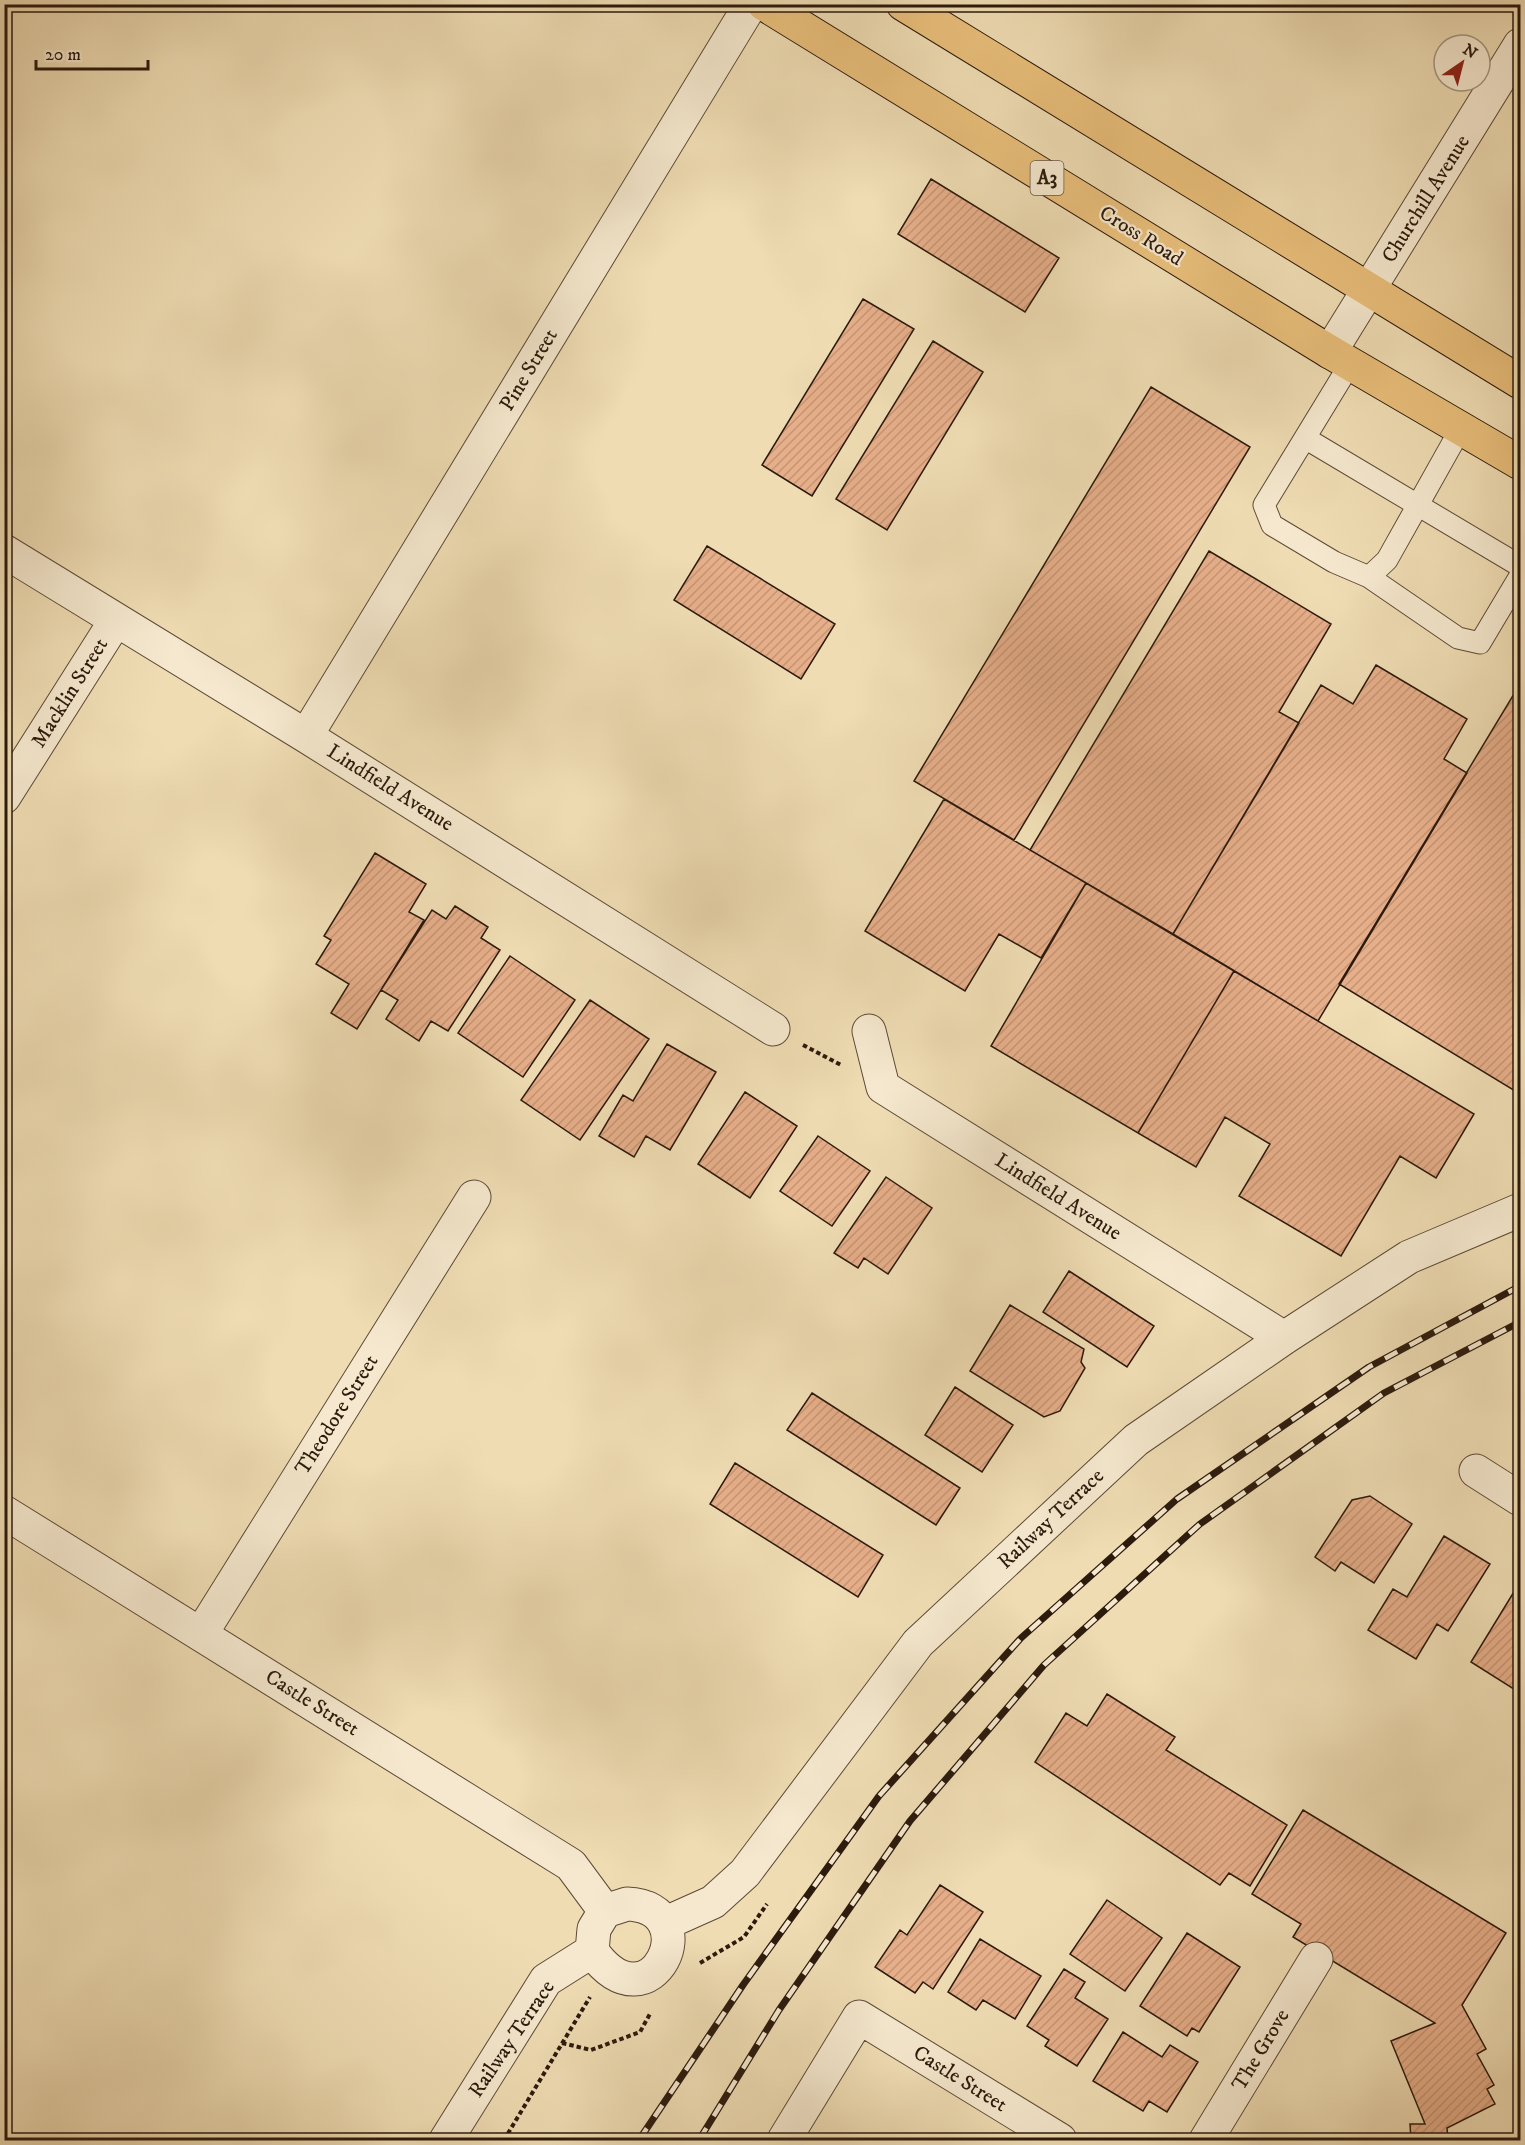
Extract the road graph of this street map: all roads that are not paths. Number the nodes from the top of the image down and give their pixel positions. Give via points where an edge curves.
1 (751, 4) edge
2 (764, 4) edge
3 (903, 4) edge
4 (1521, 45) edge
5 (1370, 289) junction
6 (1340, 358) junction
7 (1521, 382) edge
8 (1461, 428) junction
9 (1305, 438) junction
10 (1521, 463) edge
11 (1418, 505) junction
12 (4, 551) edge
13 (1521, 566) edge
14 (1521, 576) edge
15 (1369, 577) junction
16 (116, 620) junction
17 (306, 736) junction
18 (4, 797) edge
19 (773, 1029) road end
20 (869, 1031) dead end
21 (474, 1197) dead end
22 (1521, 1210) edge
23 (1284, 1338) junction
24 (1476, 1471) dead end
25 (1521, 1499) edge
26 (4, 1512) edge
27 (201, 1634) junction
28 (605, 1911) junction
29 (666, 1923) junction
30 (1316, 1959) dead end
31 (599, 1960) junction
32 (446, 2140) edge
33 (784, 2140) edge
34 (1060, 2140) edge
35 (1206, 2140) edge

1 - 17 street, Pine Street
2 - 6 highway, Cross Road / A3
3 - 5 highway
4 - 5 street, Churchill Avenue
5 - 6 street, Churchill Avenue
5 - 7 highway
6 - 8 highway, Cross Road / A3
6 - 9 lane
8 - 10 highway, Cross Road / A3
8 - 11 lane
9 - 11 lane
9 - 15 lane via 1264,505 1272,525 1334,562
11 - 13 lane
11 - 15 lane via 1387,560
12 - 16 street, Lindfield Avenue
14 - 15 lane via 1480,643 1458,638
16 - 17 street, Lindfield Avenue
16 - 18 street, Macklin Street
17 - 19 street, Lindfield Avenue
20 - 23 street, Lindfield Avenue via 883,1088
21 - 27 street, Theodore Street
22 - 23 street, Railway Terrace via 1409,1257
23 - 29 street, Railway Terrace via 1136,1440 918,1643 745,1873 713,1902
24 - 25 street
26 - 27 street, Castle Street
27 - 28 street, Castle Street via 571,1864
28 - 29 street via 627,1904 640,1905
28 - 31 street via 594,1929
29 - 31 street via 667,1950 653,1972 636,1979 623,1978
30 - 35 street, The Grove
31 - 32 street, Railway Terrace via 546,1980
33 - 34 street, Castle Street via 860,2017

